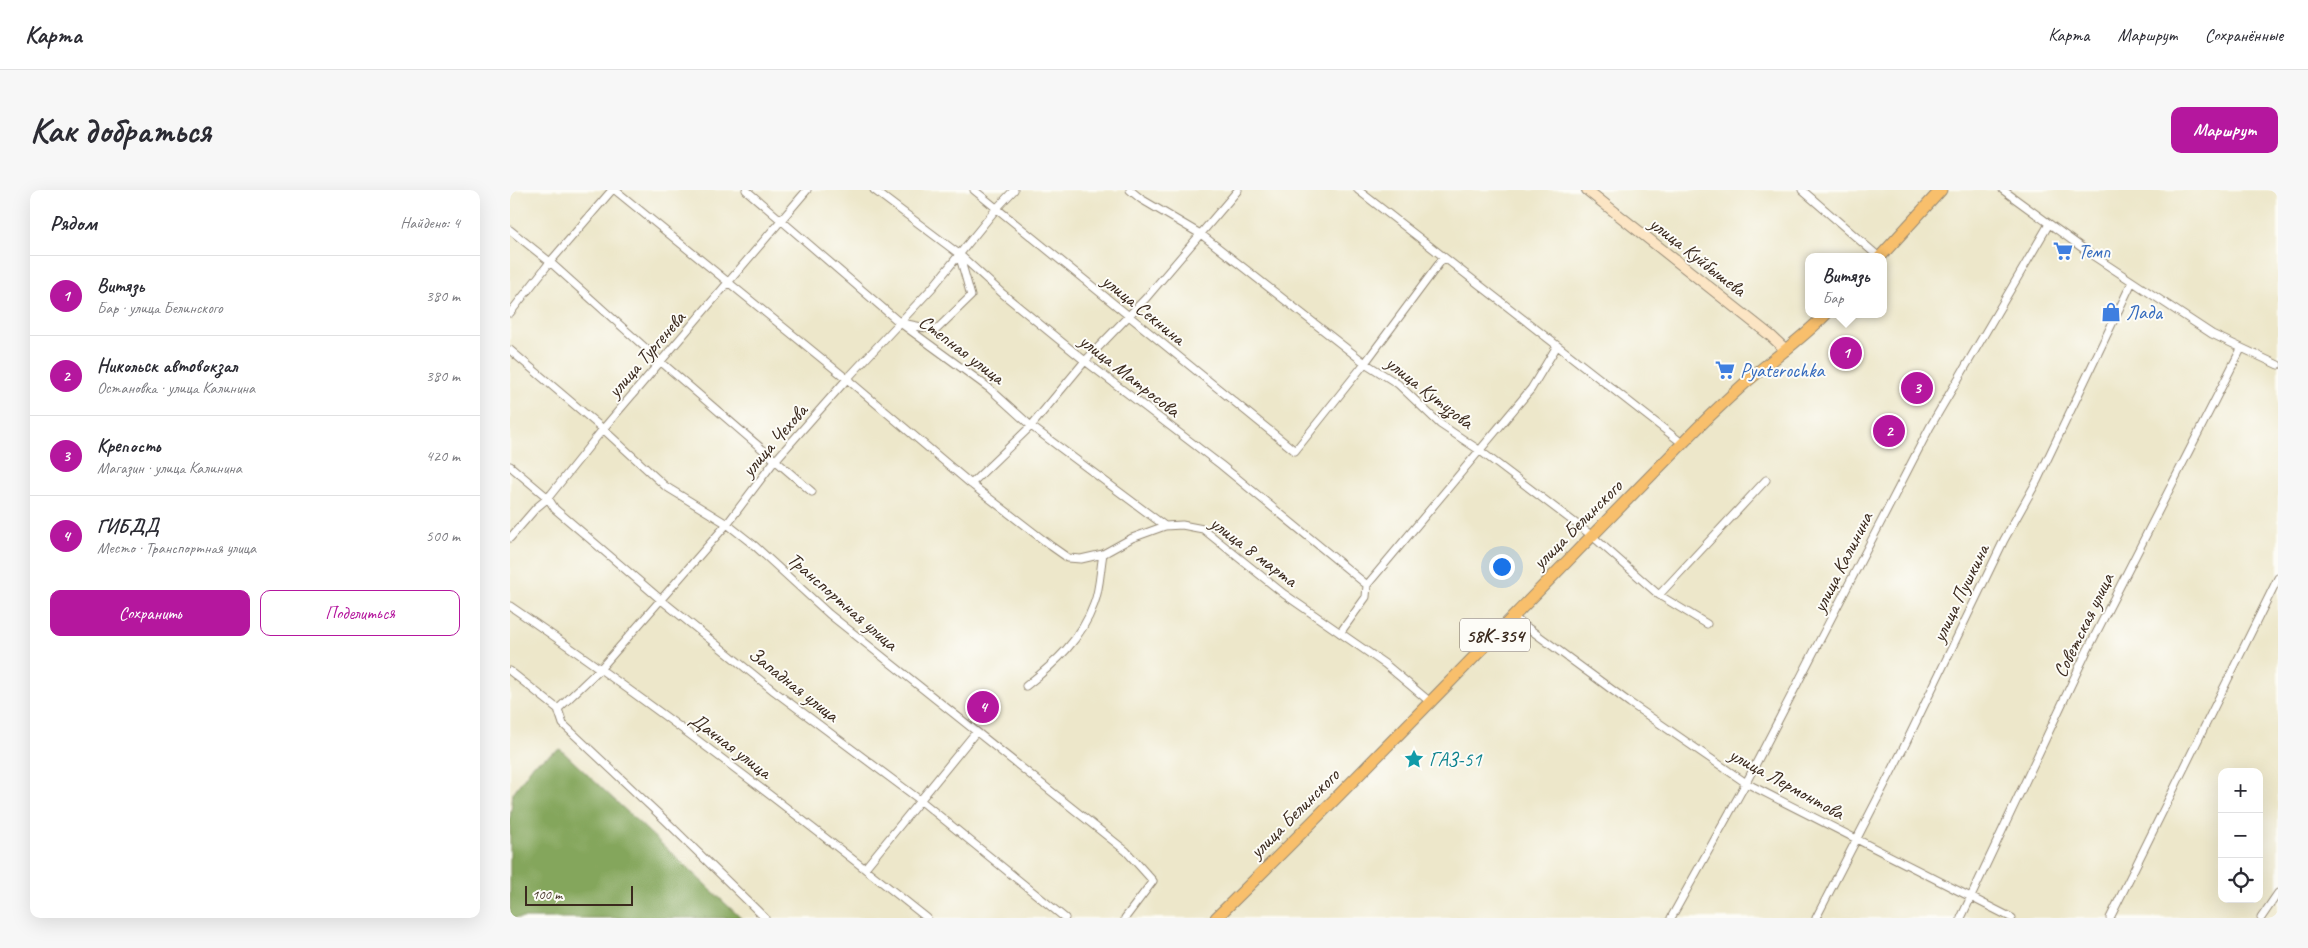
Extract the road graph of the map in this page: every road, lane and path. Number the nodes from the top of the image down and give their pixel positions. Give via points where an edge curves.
1 (614, 190) edge
2 (746, 190) edge
3 (807, 190) edge
4 (874, 190) edge
5 (974, 190) edge
6 (1014, 190) edge
7 (1130, 190) edge
8 (1238, 190) edge
9 (1358, 190) edge
10 (1587, 190) edge
11 (1802, 190) edge
12 (1940, 190) edge
13 (2003, 190) edge
14 (997, 208) junction
15 (781, 219) junction
16 (2049, 224) junction
17 (510, 230) edge
18 (1202, 235) junction
19 (1875, 253) edge
20 (1884, 253) edge
21 (959, 254) junction
22 (1444, 257) junction
23 (550, 262) junction
24 (728, 282) junction
25 (2132, 282) junction
26 (510, 313) edge
27 (1127, 316) junction
28 (1822, 318) edge
29 (899, 322) junction
30 (1557, 346) junction
31 (2241, 349) junction
32 (510, 350) edge
33 (1786, 350) junction
34 (660, 361) junction
35 (1085, 361) junction
36 (1365, 363) junction
37 (2278, 365) edge
38 (847, 379) junction
39 (1031, 426) junction
40 (603, 429) junction
41 (1682, 443) junction
42 (1479, 450) junction
43 (776, 460) junction
44 (510, 466) edge
45 (1766, 480) dead end
46 (971, 484) junction
47 (812, 492) dead end
48 (548, 498) junction
49 (727, 524) junction
50 (1165, 526) junction
51 (1591, 535) junction
52 (510, 538) edge
53 (1103, 554) junction
54 (2278, 578) edge
55 (1367, 585) junction
56 (1659, 595) junction
57 (660, 599) junction
58 (510, 606) edge
59 (1513, 616) junction
60 (1707, 624) dead end
61 (1340, 633) junction
62 (601, 668) junction
63 (510, 671) edge
64 (1026, 686) dead end
65 (1429, 701) junction
66 (558, 709) junction
67 (976, 732) junction
68 (1746, 783) junction
69 (920, 800) junction
70 (1855, 839) junction
71 (865, 868) junction
72 (2278, 893) edge
73 (1970, 897) junction
74 (765, 918) edge
75 (927, 918) edge
76 (1066, 918) edge
77 (1125, 918) edge
78 (1216, 918) edge
79 (1671, 918) edge
80 (1816, 918) edge
81 (1960, 918) edge
82 (2012, 918) edge
83 (2110, 918) edge
84 (2261, 918) edge

1 - 23 street
1 - 24 street
2 - 15 street, Степная улица
3 - 15 street, улица Тургенева
4 - 21 street, улица Матросова
5 - 14 street, улица Секнина
6 - 14 street, улица Чехова
7 - 18 street, улица Кутузова
8 - 18 street
9 - 22 street
10 - 33 main road, улица Куйбышева
11 - 19 street
12 - 20 main road
13 - 16 street
14 - 21 street, улица Чехова
14 - 27 street, улица Секнина
15 - 24 street, улица Тургенева
15 - 29 street, Степная улица
16 - 25 street
16 - 68 street, улица Калинина via 1930,427
17 - 23 street
18 - 27 street
18 - 36 street, улица Кутузова
21 - 29 street, улица Чехова
21 - 29 street via 971,296 936,330
21 - 35 street, улица Матросова
22 - 30 street
22 - 36 street
23 - 26 street
23 - 34 street
24 - 34 street, улица Тургенева
24 - 38 street
25 - 31 street
25 - 70 street, улица Пушкина via 1903,749
27 - 35 street
27 - 36 street, улица Секнина via 1295,451
28 - 33 main road, улица Белинского
29 - 38 street, улица Чехова
29 - 39 street, Степная улица via 989,388
30 - 41 street
30 - 42 street via 1531,389
31 - 37 street
31 - 73 street, Советская улица via 2086,654
32 - 40 street, Транспортная улица
33 - 41 main road, улица Белинского / 58К-354 via 1744,384
34 - 40 street, улица Тургенева
34 - 43 street
35 - 39 street
35 - 55 street, улица Матросова via 1221,465
36 - 42 street, улица Кутузова via 1398,384 1440,424
38 - 43 street, улица Чехова
38 - 46 street
39 - 46 street
39 - 50 street, Степная улица
40 - 48 street, улица Тургенева
40 - 49 street, Транспортная улица via 665,486
41 - 51 main road, улица Белинского / 58К-354
42 - 51 street, улица Кутузова
42 - 55 street
43 - 47 street
43 - 49 street, улица Чехова
44 - 48 street, Западная улица
45 - 56 street
46 - 53 street via 1068,558
48 - 52 street, улица Тургенева
48 - 57 street, Западная улица via 555,509
49 - 57 street, улица Чехова
49 - 67 street, Транспортная улица via 829,614
50 - 53 street, улица 8 марта via 1132,538
50 - 61 street, улица 8 марта via 1203,529 1284,594
51 - 56 street, улица Кутузова
51 - 59 main road, улица Белинского / 58К-354
53 - 64 street via 1095,603 1077,638 1052,665
54 - 83 street
55 - 61 street via 1366,597
56 - 60 street, улица Кутузова
57 - 62 street, улица Чехова
57 - 69 street, Западная улица via 774,691
58 - 62 street, Дачная улица
59 - 65 main road, улица Белинского / 58К-354
59 - 68 street, улица Лермонтова via 1630,703
61 - 65 street, улица 8 марта via 1385,664
62 - 66 street, улица Чехова
62 - 71 street, Дачная улица
63 - 66 street
65 - 78 main road, улица Белинского / 58К-354 via 1312,824
66 - 74 street via 563,724
67 - 69 street
67 - 77 street, Транспортная улица via 1126,851 1153,881
68 - 70 street, улица Лермонтова
68 - 79 street, улица Калинина
69 - 71 street
69 - 76 street, Западная улица
70 - 73 street, улица Лермонтова
70 - 80 street, улица Пушкина
71 - 75 street, Дачная улица
72 - 84 street
73 - 81 street, Советская улица
73 - 82 street, улица Лермонтова

